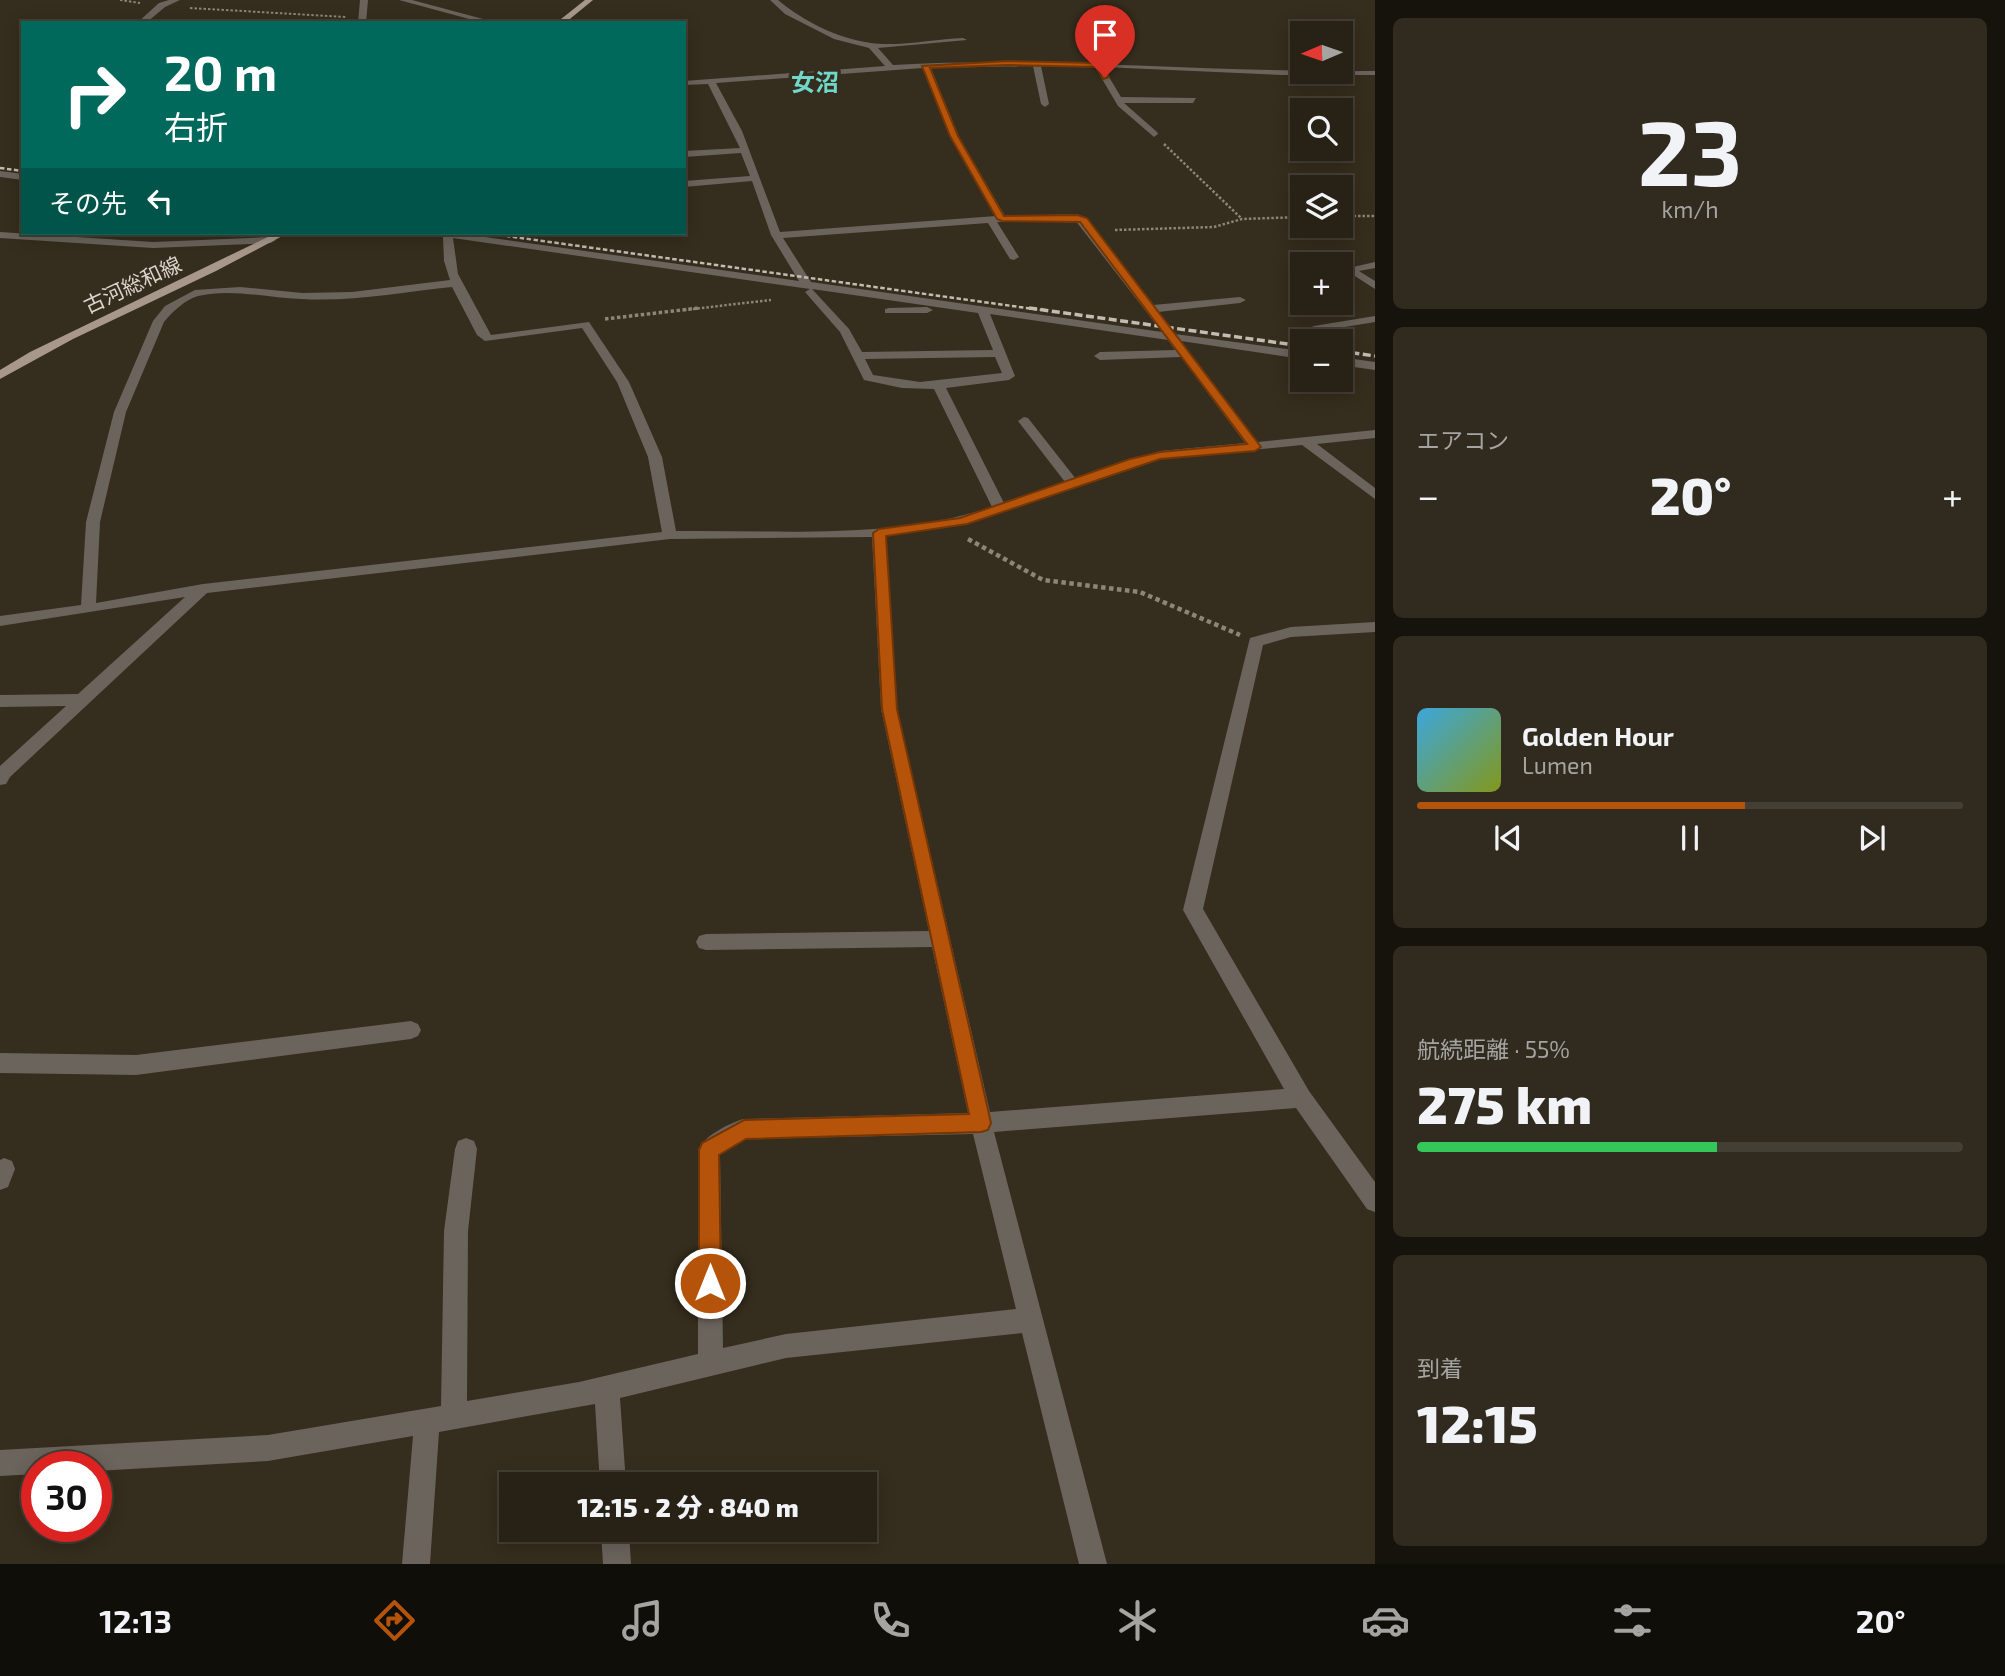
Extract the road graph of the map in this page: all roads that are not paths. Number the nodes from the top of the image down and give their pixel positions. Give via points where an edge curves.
1 (176, 0) edge
2 (364, 0) edge
3 (403, 0) edge
4 (589, 0) edge
5 (774, 0) edge
6 (143, 21) edge
7 (362, 21) edge
8 (486, 21) edge
9 (563, 21) edge
10 (963, 40) dead end
11 (872, 46) junction
12 (1037, 64) junction
13 (1098, 65) junction
14 (926, 66) junction
15 (890, 67) junction
16 (1375, 73) edge
17 (711, 81) junction
18 (686, 83) edge
19 (1112, 90) junction
20 (1174, 90) dead end
21 (1118, 100) junction
22 (1194, 100) dead end
23 (1045, 104) dead end
24 (1154, 134) road end
25 (746, 149) junction
26 (686, 154) edge
27 (0, 174) edge
28 (21, 177) edge
29 (756, 177) junction
30 (686, 184) edge
31 (996, 219) junction
32 (0, 235) edge
33 (280, 235) edge
34 (442, 235) edge
35 (449, 235) edge
36 (776, 235) junction
37 (242, 237) edge
38 (271, 240) junction
39 (1014, 257) dead end
40 (1375, 265) edge
41 (456, 283) junction
42 (1375, 286) edge
43 (808, 288) junction
44 (1240, 300) dead end
45 (979, 309) junction
46 (1152, 309) junction
47 (889, 311) dead end
48 (1375, 319) edge
49 (1314, 329) dead end
50 (1172, 337) junction
51 (1000, 353) junction
52 (1185, 353) junction
53 (1290, 353) edge
54 (858, 356) junction
55 (1100, 356) dead end
56 (1353, 363) edge
57 (1375, 366) edge
58 (0, 375) edge
59 (938, 384) junction
60 (1024, 421) dead end
61 (1375, 434) edge
62 (1305, 441) junction
63 (1255, 447) junction
64 (1073, 483) junction
65 (1375, 495) edge
66 (1000, 508) junction
67 (879, 533) junction
68 (670, 535) junction
69 (203, 589) junction
70 (88, 609) junction
71 (0, 621) edge
72 (1375, 627) edge
73 (83, 700) junction
74 (0, 701) edge
75 (0, 779) edge
76 (940, 939) junction
77 (706, 942) dead end
78 (411, 1030) dead end
79 (0, 1063) edge
80 (1301, 1098) junction
81 (981, 1123) junction
82 (466, 1149) dead end
83 (1375, 1201) edge
84 (1032, 1320) junction
85 (711, 1364) junction
86 (607, 1388) junction
87 (454, 1416) junction
88 (427, 1421) junction
89 (0, 1463) edge
90 (612, 1472) edge
91 (616, 1542) edge
92 (416, 1564) edge
93 (617, 1564) edge
94 (1093, 1564) edge

1 - 6 street
2 - 7 street
3 - 8 street
4 - 9 main road
5 - 11 street via 836,37
10 - 11 street
11 - 15 street
12 - 13 street
12 - 14 street
12 - 23 street
13 - 16 street
13 - 19 street
14 - 15 street
14 - 31 street via 954,136
15 - 17 street
17 - 18 street
17 - 25 street
19 - 20 street
19 - 21 street
21 - 22 street
21 - 24 street
25 - 26 street
25 - 29 street
27 - 28 street
29 - 30 street
29 - 36 street
31 - 36 street
31 - 39 street
31 - 46 street via 1083,220
32 - 37 street via 153,245
33 - 38 main road, 古河総和線
34 - 41 street
35 - 43 street
36 - 43 street
37 - 38 street
38 - 58 main road, 古河総和線 via 89,324
40 - 42 street via 1349,269
41 - 68 street via 489,339 586,324 623,382 655,457
41 - 70 street via 352,295 240,290 195,293 170,308 159,321 120,412 93,522
43 - 45 street
43 - 54 street via 845,331
44 - 46 street
45 - 47 street
45 - 50 street
45 - 51 street
46 - 50 street
48 - 49 street
50 - 52 street
50 - 53 street
51 - 54 street
51 - 59 street via 1009,376
52 - 55 street
52 - 63 street
54 - 59 street via 868,377 887,384
56 - 57 street
59 - 66 street
60 - 64 street
61 - 62 street
62 - 63 street
62 - 65 street
63 - 64 street via 1160,455
64 - 66 street
66 - 67 street via 952,523
67 - 68 street
67 - 76 street via 889,709
68 - 69 street
69 - 70 street
69 - 73 street
70 - 71 street
72 - 80 street via 1291,632 1256,642 1193,910
73 - 74 street
73 - 75 street
76 - 77 street
76 - 81 street
78 - 79 street via 136,1065
80 - 81 street
80 - 83 street
81 - 84 street
81 - 85 street via 744,1129 709,1150
82 - 87 street via 456,1231
84 - 85 street via 786,1346
84 - 94 street
85 - 86 street
86 - 87 street
86 - 90 street
87 - 88 street
88 - 89 street via 268,1448
88 - 92 street
91 - 93 street

